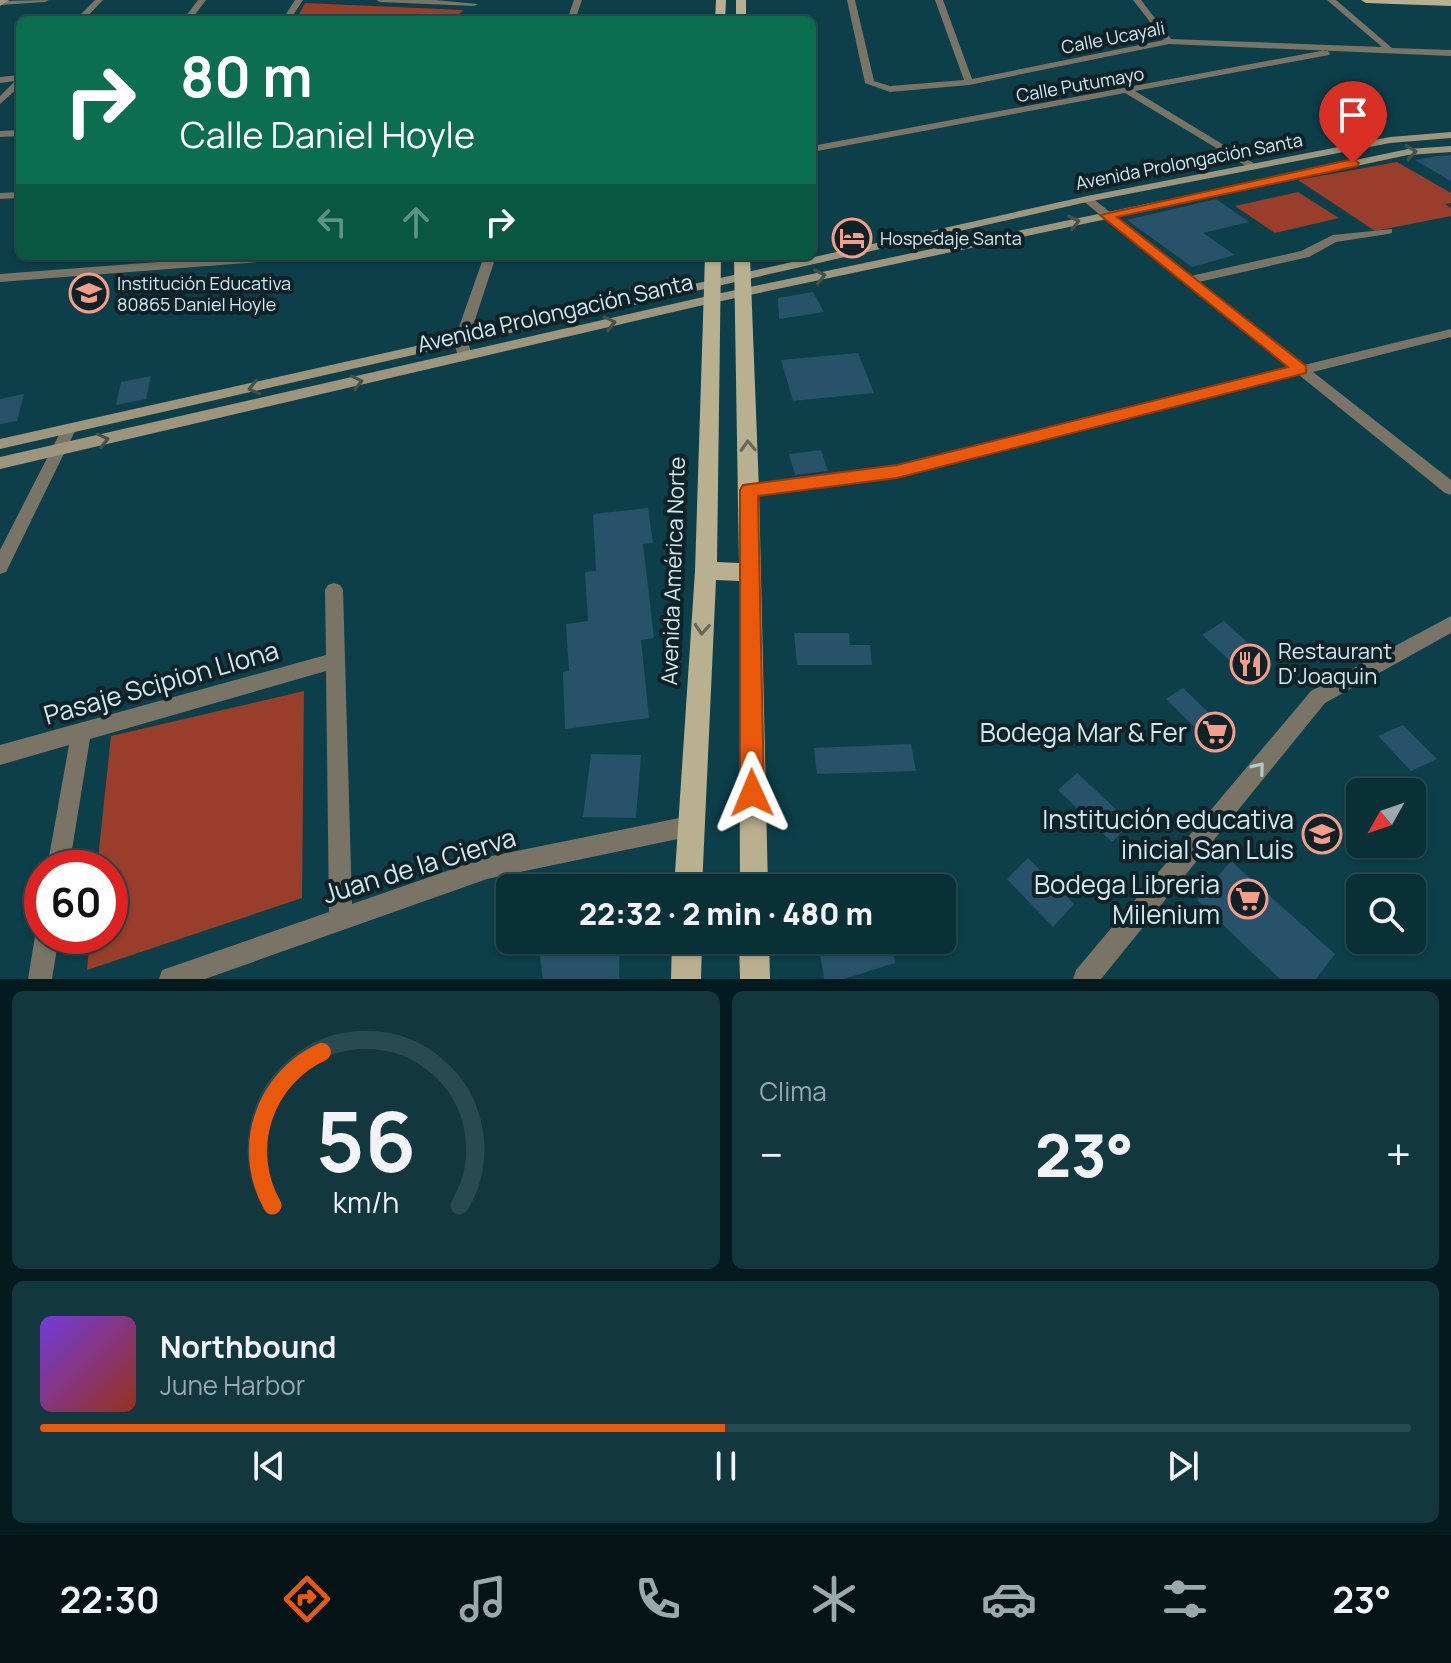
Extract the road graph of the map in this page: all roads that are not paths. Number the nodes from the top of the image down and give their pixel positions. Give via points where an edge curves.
1 (45, 0) edge
2 (99, 0) edge
3 (380, 0) edge
4 (851, 0) edge
5 (939, 0) edge
6 (1137, 0) edge
7 (1331, 0) edge
8 (1366, 0) edge
9 (2, 2) edge
10 (1451, 3) edge
11 (473, 6) edge
12 (83, 16) edge
13 (1169, 41) junction
14 (1354, 48) junction
15 (1388, 48) junction
16 (1451, 53) edge
17 (969, 82) junction
18 (16, 84) edge
19 (1129, 92) junction
20 (0, 101) edge
21 (1451, 135) edge
22 (816, 148) edge
23 (1451, 149) edge
24 (1251, 166) junction
25 (1087, 199) junction
26 (1107, 215) junction
27 (1388, 231) dead end
28 (232, 260) edge
29 (489, 260) edge
30 (713, 260) edge
31 (742, 260) edge
32 (0, 278) edge
33 (1189, 280) junction
34 (743, 284) junction
35 (712, 291) junction
36 (1451, 333) edge
37 (461, 341) junction
38 (402, 354) junction
39 (465, 357) junction
40 (1301, 369) junction
41 (405, 371) junction
42 (69, 429) junction
43 (0, 444) edge
44 (61, 450) junction
45 (0, 463) edge
46 (1451, 489) edge
47 (749, 490) junction
48 (0, 567) edge
49 (706, 571) junction
50 (749, 572) junction
51 (334, 590) dead end
52 (1451, 624) edge
53 (337, 660) junction
54 (81, 732) junction
55 (0, 755) edge
56 (689, 827) junction
57 (61, 850) edge
58 (688, 874) edge
59 (754, 874) edge
60 (341, 917) junction
61 (44, 954) edge
62 (687, 954) edge
63 (754, 954) edge
64 (40, 979) edge
65 (171, 979) edge
66 (686, 979) edge
67 (755, 979) edge
68 (1085, 979) edge

1 - 9 street
2 - 12 street
3 - 11 street
4 - 17 street, Calle Ucayali via 870,83 890,89
5 - 17 street
6 - 13 street
7 - 15 street
8 - 10 main road
13 - 14 street, Calle Ucayali
13 - 17 street, Calle Ucayali
14 - 15 street, Calle Ucayali
14 - 19 street, Calle Putumayo
15 - 16 street, Calle Ucayali
18 - 20 street
19 - 22 street, Calle Putumayo
19 - 24 street
21 - 24 street, Avenida Prolongación Santa via 1390,140
26 -> 23 street, Avenida Prolongación Santa via 1408,152
24 - 25 street, Avenida Prolongación Santa
25 - 26 street
25 - 34 street, Avenida Prolongación Santa
26 - 33 street
34 -> 26 street, Avenida Prolongación Santa
27 - 33 street via 1333,239 1305,254
28 - 32 street
29 - 37 street
30 - 35 main road, Avenida América Norte
31 - 34 main road
33 - 40 street
34 - 35 street, Avenida Prolongación Santa
47 -> 34 main road
35 - 37 street, Avenida Prolongación Santa
39 -> 35 street, Avenida Prolongación Santa
35 - 49 main road, Avenida América Norte
36 - 40 street
37 - 38 street, Avenida Prolongación Santa
37 - 39 street
38 - 41 street
38 -> 42 street, Avenida Prolongación Santa
39 - 41 street, Avenida Prolongación Santa
40 - 46 street
40 - 47 street via 897,471
44 -> 41 street, Avenida Prolongación Santa
42 - 43 street, Avenida Prolongación Santa
42 - 44 street
44 - 45 street, Avenida Prolongación Santa
44 - 48 street
47 - 50 main road
49 - 50 main road
49 -> 56 main road, Avenida América Norte
50 - 59 main road
51 - 53 street
68 -> 52 street via 1318,697
53 - 54 street, Pasaje Scipion Llona
53 - 60 street
54 - 55 street, Pasaje Scipion Llona
54 - 57 street
56 - 58 main road, Avenida América Norte
56 - 60 street, Juan de la Cierva via 487,868
60 - 65 street, Juan de la Cierva
61 - 64 street
62 - 66 main road
63 - 67 main road

